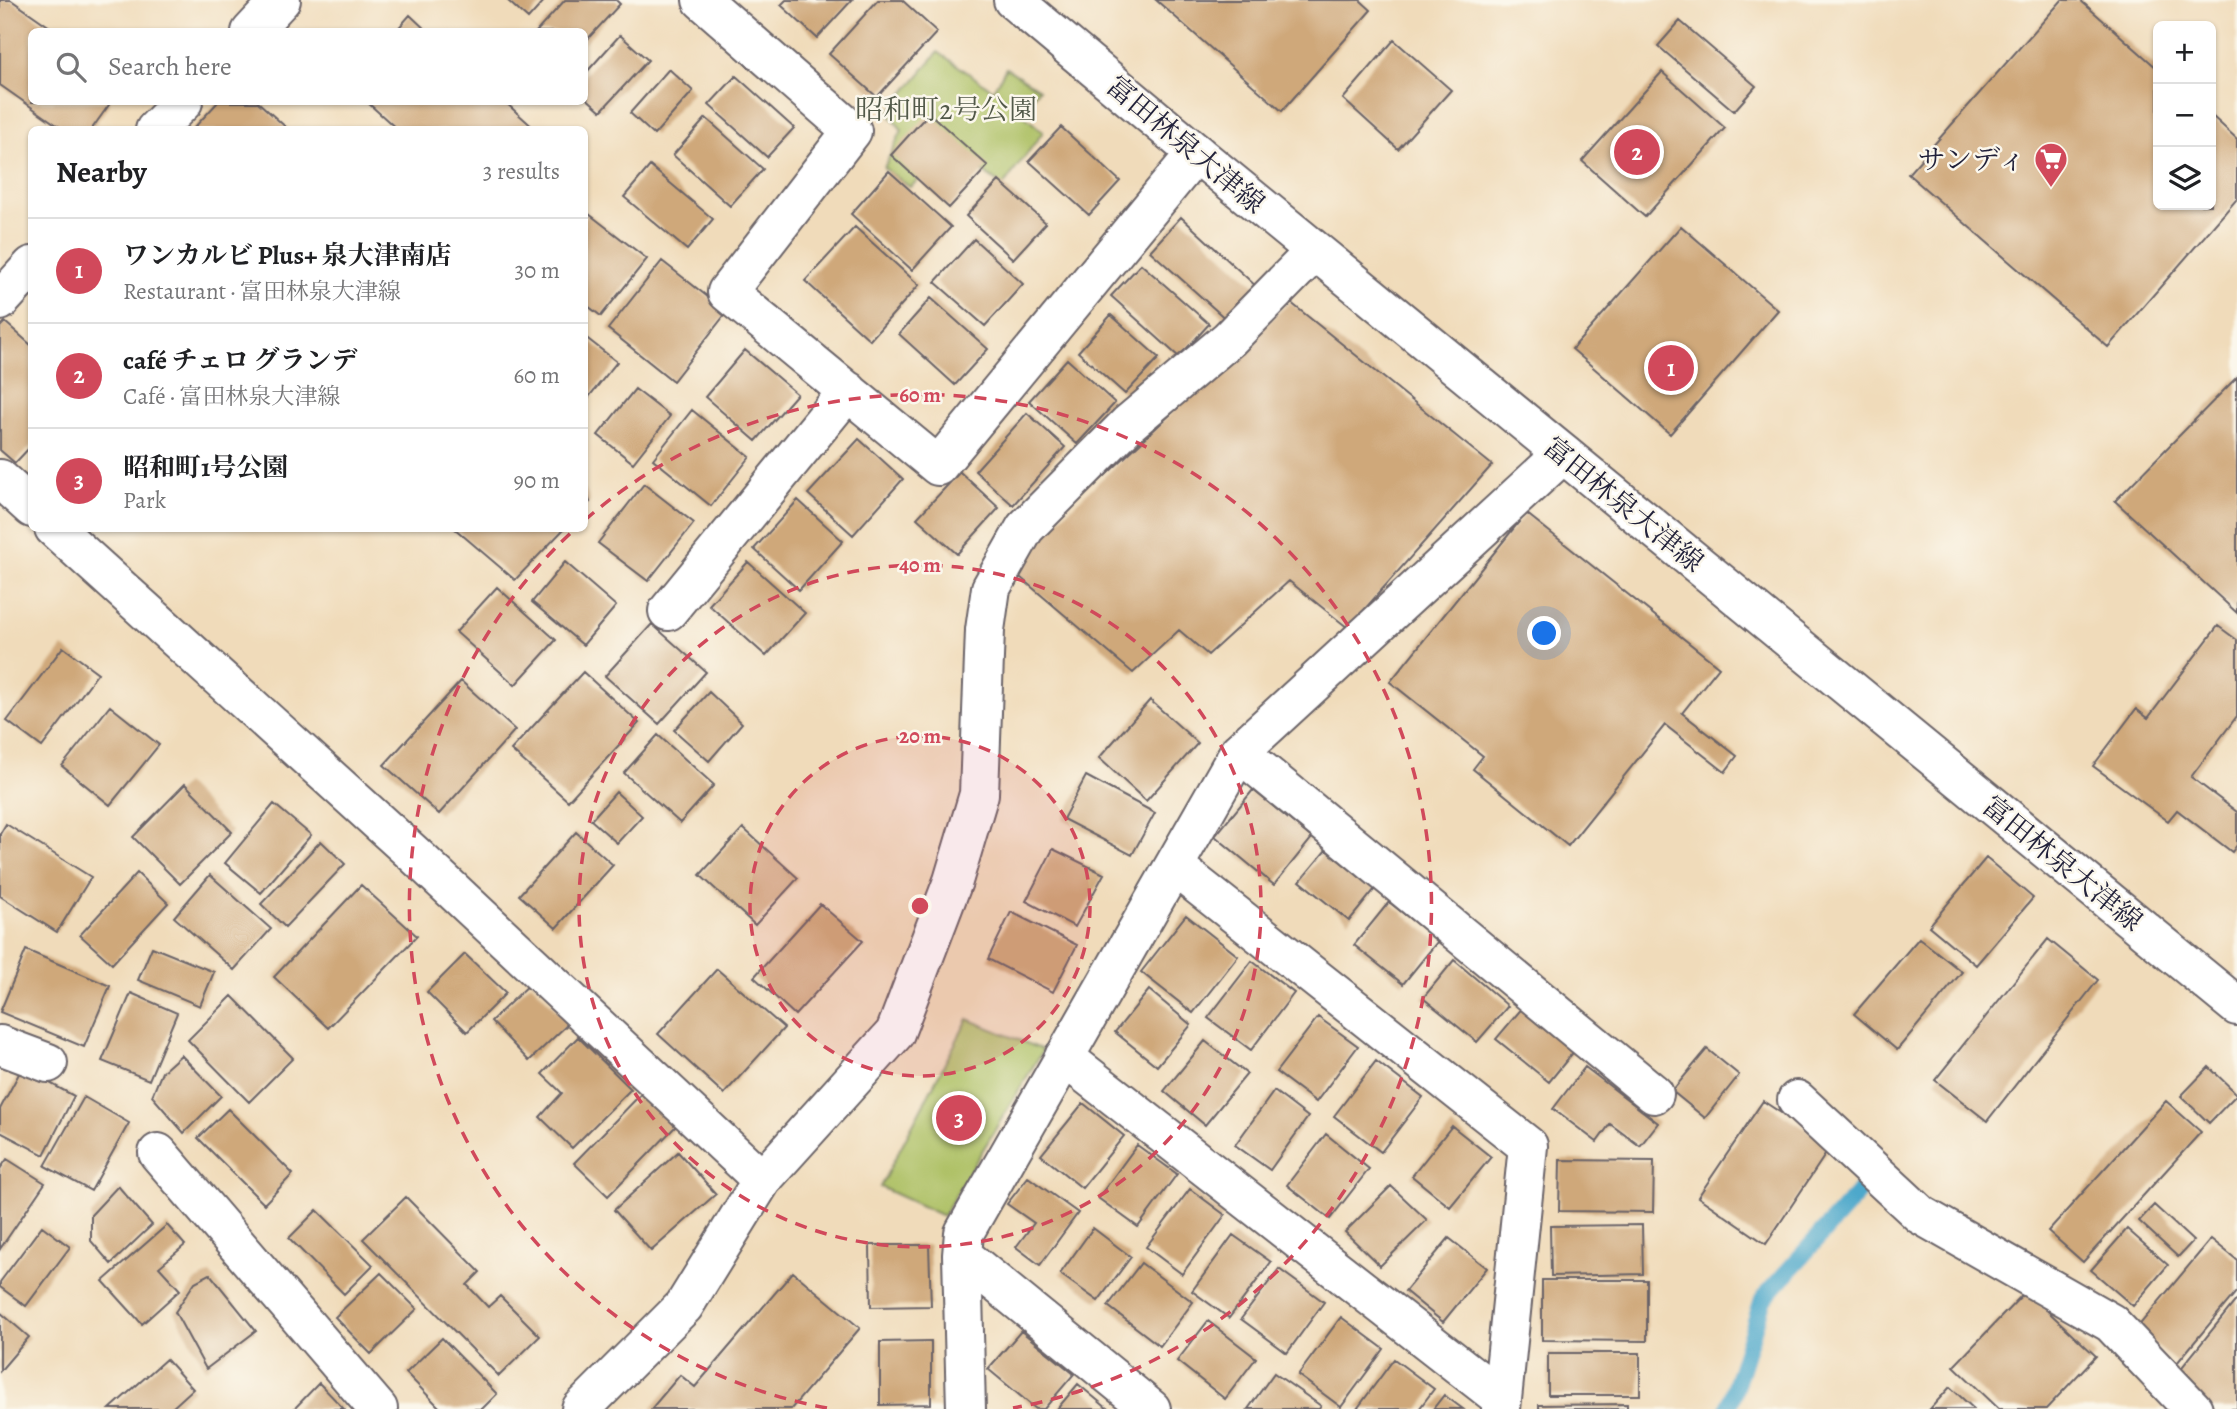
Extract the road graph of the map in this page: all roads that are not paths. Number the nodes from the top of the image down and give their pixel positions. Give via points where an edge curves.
1 (281, 0) edge
2 (702, 0) edge
3 (1013, 0) edge
4 (255, 28) edge
5 (180, 105) edge
6 (159, 126) edge
7 (1196, 153) junction
8 (1315, 251) junction
9 (28, 270) edge
10 (0, 301) edge
11 (848, 391) junction
12 (1563, 454) junction
13 (0, 479) edge
14 (28, 504) edge
15 (58, 532) edge
16 (668, 611) dead end
17 (1239, 752) junction
18 (1175, 867) junction
19 (2237, 1006) edge
20 (0, 1045) edge
21 (1064, 1058) junction
22 (48, 1063) dead end
23 (1654, 1094) dead end
24 (1797, 1100) dead end
25 (158, 1153) dead end
26 (762, 1180) junction
27 (962, 1255) junction
28 (1502, 1404) edge
29 (378, 1409) edge
30 (581, 1409) edge
31 (966, 1409) edge
32 (1152, 1409) edge
33 (2193, 1409) edge

1 - 4 street
2 - 11 street via 852,131 727,292
3 - 7 street, 富田林泉大津線
5 - 6 street
7 - 8 street, 富田林泉大津線
7 - 11 street via 939,466
8 - 12 street, 富田林泉大津線
8 - 26 street via 1229,339 1128,424 1025,527 991,588 985,629 979,794 953,881 895,1033
9 - 10 street
11 - 16 street
12 - 17 street
12 - 19 street, 富田林泉大津線
13 - 14 street
15 - 26 street via 416,856
17 - 18 street
17 - 23 street
18 - 21 street
18 - 28 street via 1528,1146
20 - 22 street
21 - 27 street via 964,1233
21 - 28 street
24 - 33 street via 1921,1215 2111,1323
25 - 29 street
26 - 30 street via 684,1306
27 - 31 street
27 - 32 street

